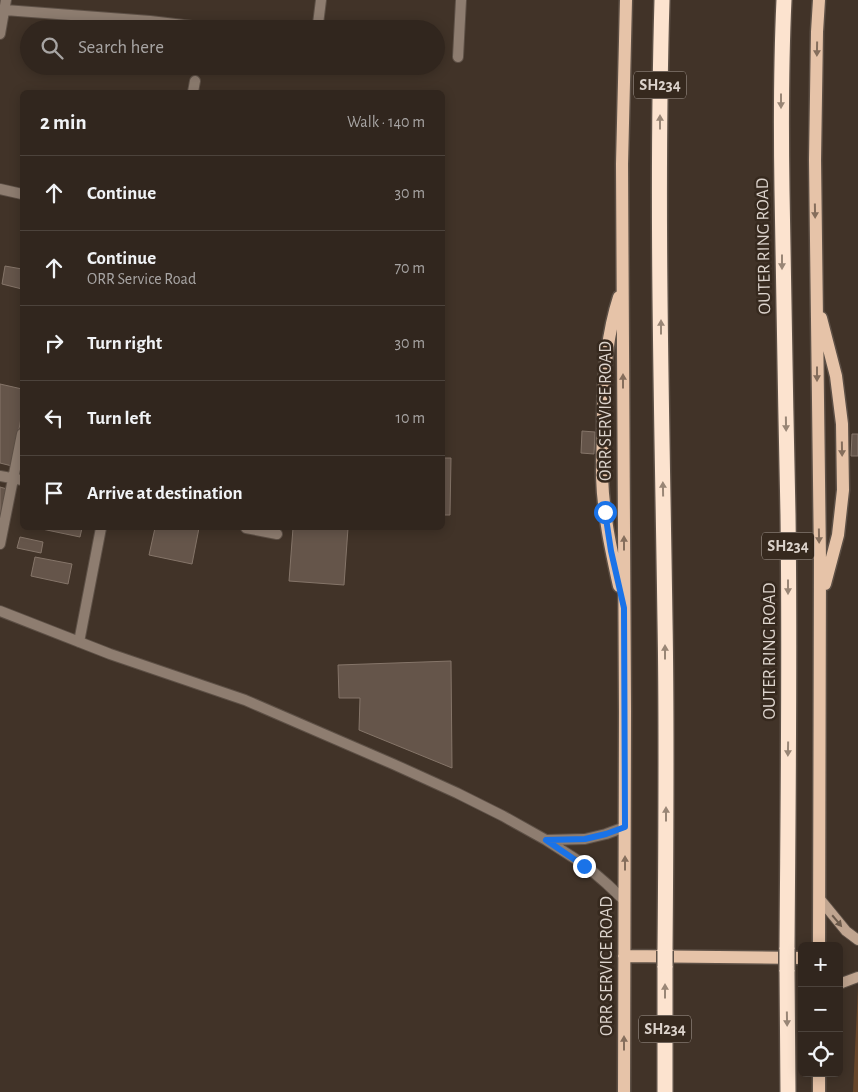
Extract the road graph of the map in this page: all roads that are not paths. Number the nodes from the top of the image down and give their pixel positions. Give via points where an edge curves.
1 (321, 0) edge
2 (461, 0) edge
3 (626, 0) edge
4 (662, 0) edge
5 (784, 0) edge
6 (819, 0) edge
7 (6, 5) edge
8 (141, 20) edge
9 (318, 20) edge
10 (0, 34) edge
11 (458, 57) dead end
12 (195, 81) dead end
13 (193, 90) edge
14 (0, 189) edge
15 (20, 194) edge
16 (623, 284) junction
17 (816, 298) junction
18 (20, 456) edge
19 (0, 476) edge
20 (18, 479) edge
21 (101, 530) edge
22 (256, 530) edge
23 (277, 534) dead end
24 (0, 544) edge
25 (819, 603) junction
26 (624, 608) junction
27 (0, 611) edge
28 (79, 642) junction
29 (625, 827) junction
30 (546, 840) junction
31 (819, 898) junction
32 (625, 901) junction
33 (858, 940) edge
34 (819, 942) edge
35 (624, 956) junction
36 (798, 958) edge
37 (858, 977) edge
38 (843, 983) edge
39 (819, 1077) edge
40 (624, 1092) edge
41 (666, 1092) edge
42 (788, 1092) edge
43 (819, 1092) edge

1 - 9 street
2 - 11 street
3 - 16 main road, ORR SERVICE ROAD via 622,132
41 -> 4 highway, SH234
5 -> 42 highway, OUTER RING ROAD / SH234, bridge via 782,287 788,517
6 -> 17 main road
7 - 8 street
7 - 10 street
12 - 13 street
14 - 15 street
26 -> 16 main road, ORR SERVICE ROAD
16 - 26 main road via 613,317 604,382 602,477 611,551
17 -> 25 main road
17 -> 25 main road via 836,376 842,424 843,490 838,535
18 - 20 street
19 - 20 street
20 - 24 street
21 - 28 street
22 - 23 street
25 - 31 main road
26 - 29 main road, ORR SERVICE ROAD
27 - 28 street
28 - 30 street via 245,700 457,792
29 - 30 street via 585,839
32 -> 29 main road, ORR SERVICE ROAD
30 - 32 street via 584,866
31 -> 33 street via 846,931
31 - 34 main road
32 - 35 main road, ORR SERVICE ROAD
35 - 36 main road
40 -> 35 main road, ORR SERVICE ROAD
37 - 38 street
39 - 43 main road

